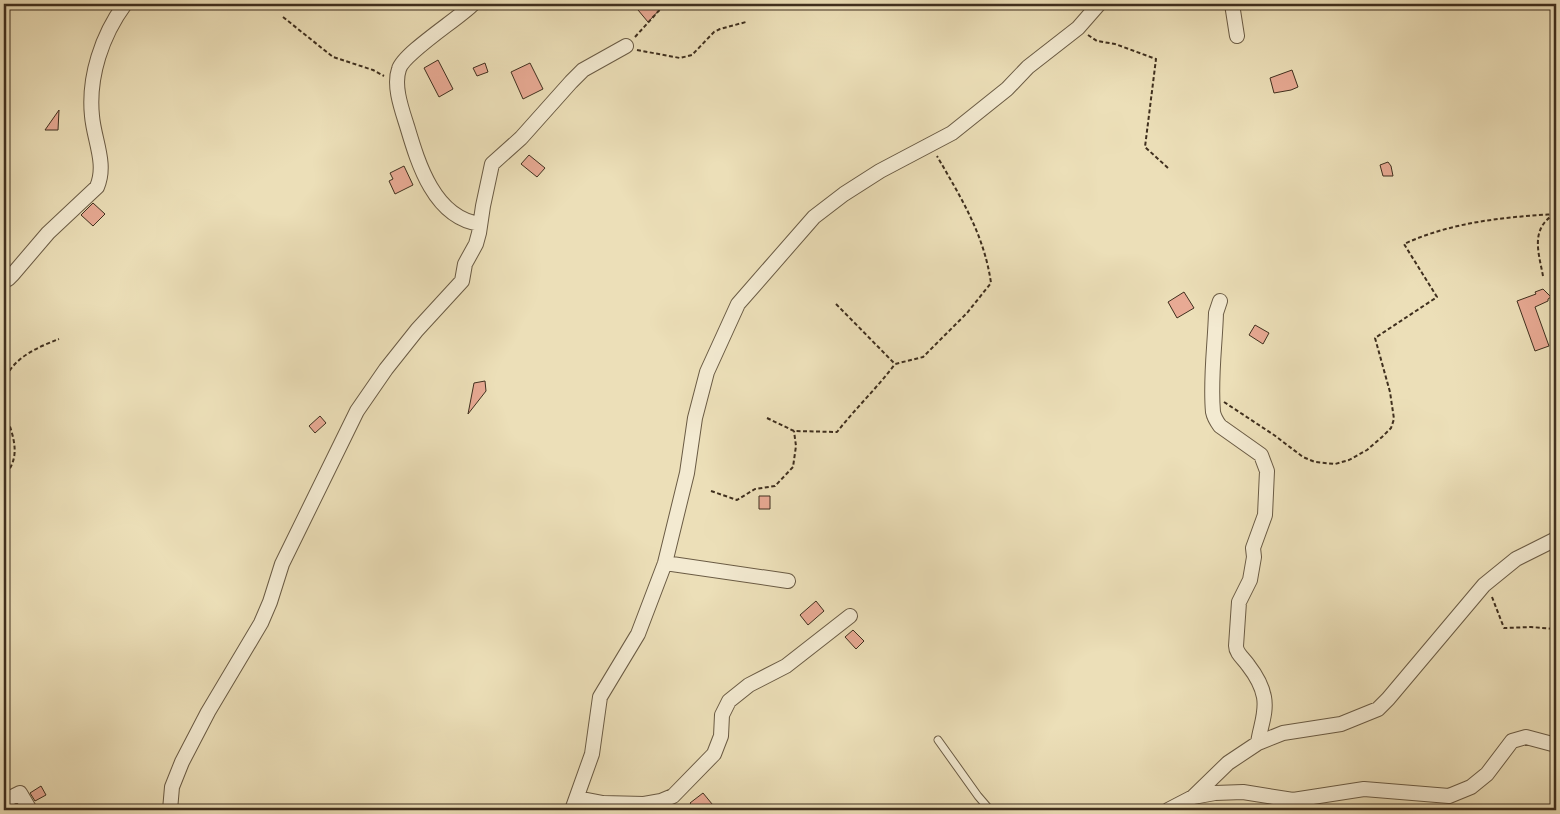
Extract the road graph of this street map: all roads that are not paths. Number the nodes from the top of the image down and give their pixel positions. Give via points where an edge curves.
1 (125, 4) edge
2 (473, 4) edge
3 (1099, 4) edge
4 (1232, 4) edge
5 (1237, 36) dead end
6 (626, 46) road end
7 (480, 224) junction
8 (4, 279) edge
9 (1220, 301) dead end
10 (1556, 539) edge
11 (665, 563) junction
12 (788, 581) dead end
13 (850, 616) dead end
14 (938, 740) dead end
15 (1258, 743) junction
16 (1556, 744) edge
17 (1193, 797) junction
18 (4, 801) edge
19 (574, 804) edge
20 (30, 810) edge
21 (170, 810) edge
22 (990, 810) edge
23 (1168, 810) edge

1 - 8 street via 108,32 93,78 92,117 101,160 100,181 13,274
2 - 7 street via 402,63 398,70 398,83 400,104 413,148 433,192 467,223
3 - 11 street via 1078,28 952,133 880,172 814,217 738,304 707,372
4 - 5 street
6 - 7 street via 583,70 521,138 492,164
7 - 21 street via 462,280 417,330 357,411 282,564 261,623 182,762 172,787
9 - 15 street via 1216,313 1213,412 1217,422 1261,455 1266,471 1265,515 1253,548 1250,580 1239,602 1236,646 1264,696 1265,715
10 - 15 street via 1516,559 1484,585 1378,709 1342,724 1283,733
11 - 12 street
11 - 19 street via 638,634 600,697 592,754
13 - 19 street via 786,666 749,685 729,701 722,715 721,736 714,754 673,796 644,804
14 - 22 lane
15 - 17 street via 1228,763
16 - 17 street via 1526,737 1512,740 1487,774 1471,787 1449,796 1364,789 1293,800 1243,792
17 - 23 street
18 - 20 street via 20,793

